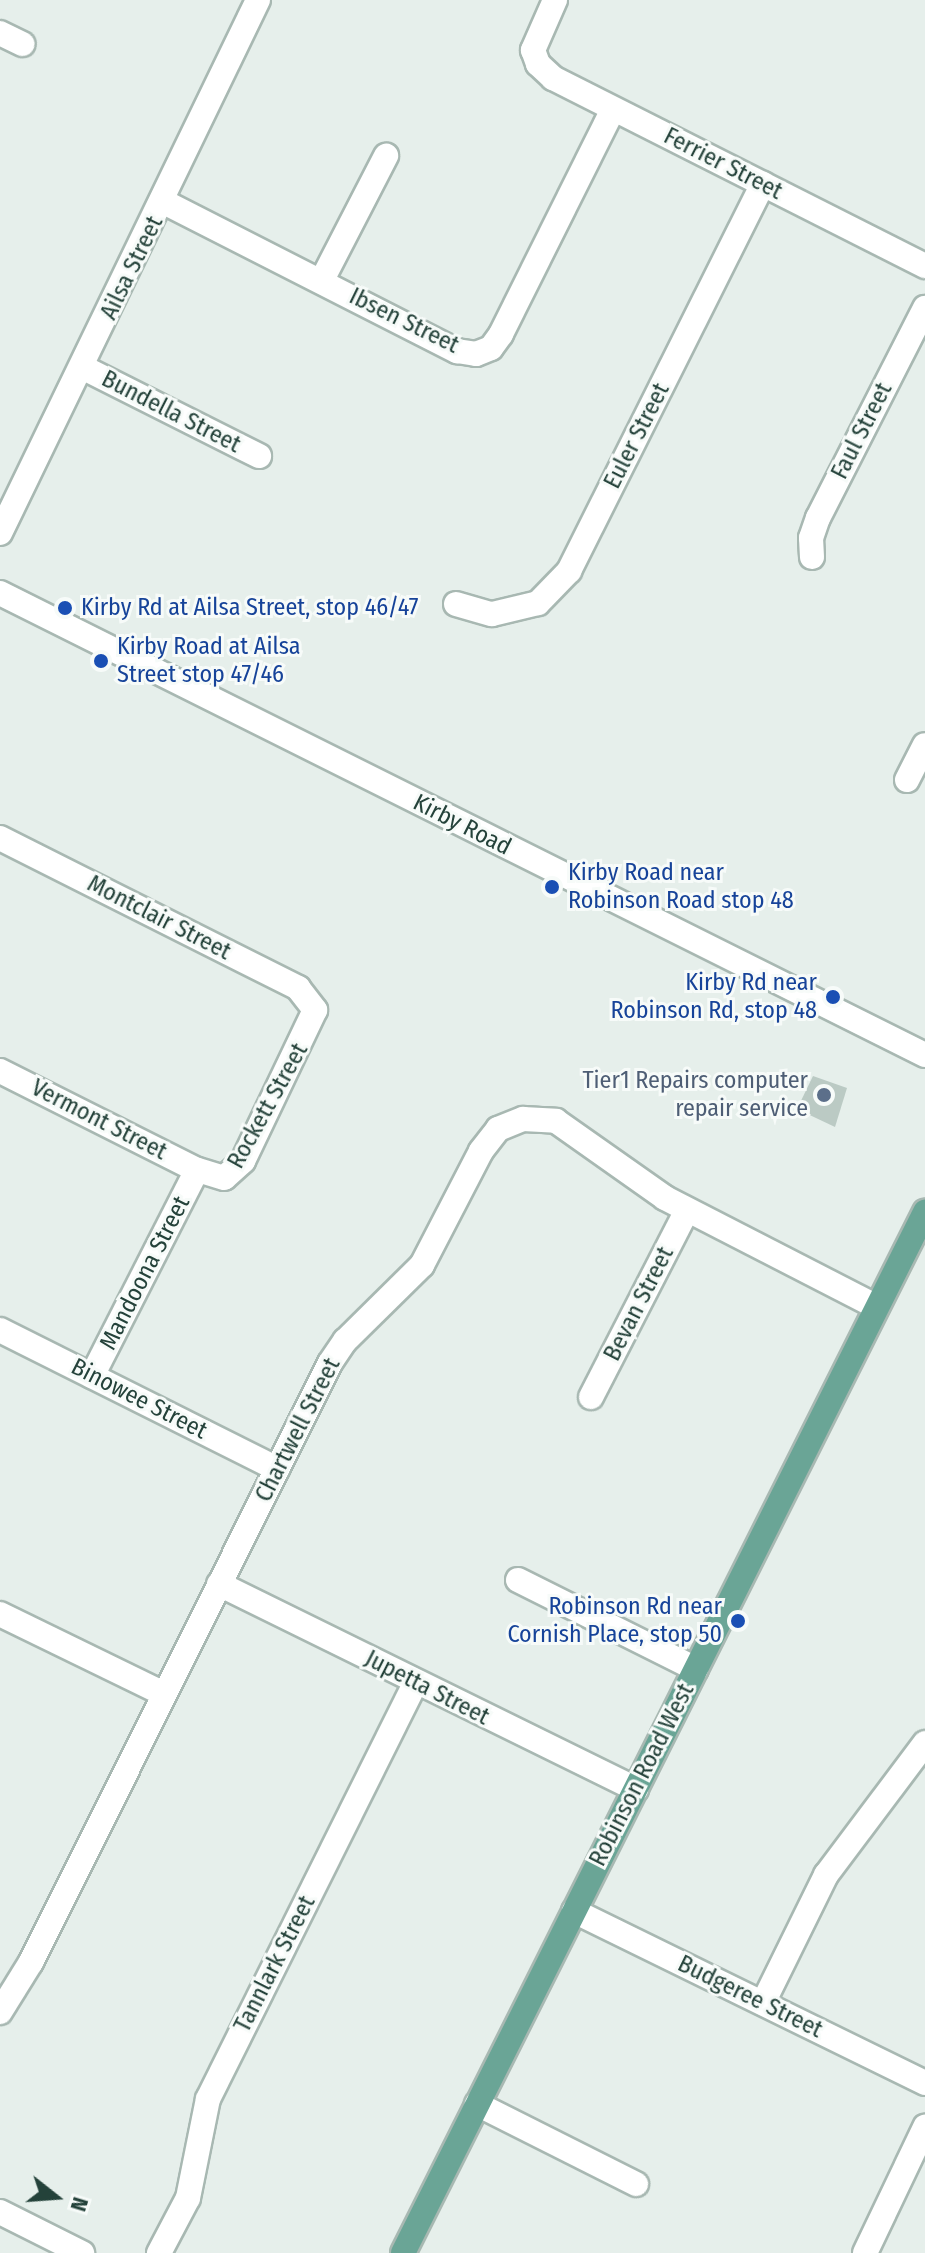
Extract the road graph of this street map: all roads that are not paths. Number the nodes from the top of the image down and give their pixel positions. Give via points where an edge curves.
1 (258, 0) edge
2 (555, 0) edge
3 (0, 33) edge
4 (23, 44) dead end
5 (613, 109) junction
6 (386, 156) dead end
7 (763, 184) junction
8 (164, 202) junction
9 (925, 266) edge
10 (322, 280) junction
11 (925, 308) edge
12 (84, 368) junction
13 (259, 456) dead end
14 (0, 533) edge
15 (812, 557) dead end
16 (0, 593) edge
17 (456, 604) dead end
18 (925, 745) edge
19 (907, 780) dead end
20 (0, 838) edge
21 (313, 1003) joint
22 (925, 1055) edge
23 (0, 1071) edge
24 (197, 1170) junction
25 (687, 1210) junction
26 (925, 1212) edge
27 (877, 1307) junction
28 (0, 1330) edge
29 (92, 1376) junction
30 (591, 1397) dead end
31 (277, 1469) junction
32 (518, 1580) dead end
33 (219, 1584) junction
34 (0, 1614) edge
35 (696, 1669) junction
36 (416, 1682) junction
37 (164, 1694) junction
38 (925, 1743) edge
39 (636, 1789) junction
40 (574, 1911) junction
41 (763, 2003) junction
42 (0, 2012) edge
43 (925, 2083) edge
44 (477, 2104) junction
45 (925, 2127) edge
46 (636, 2184) dead end
47 (0, 2212) edge
48 (82, 2253) edge
49 (159, 2253) edge
50 (403, 2253) edge
51 (865, 2253) edge

1 - 8 street, Ailsa Street
2 - 5 street, Ferrier Street via 533,50 538,64 553,78
3 - 4 street
5 - 7 street, Ferrier Street
5 - 10 street, Ibsen Street via 491,348 476,354 457,351
6 - 10 street
7 - 9 street, Ferrier Street
7 - 17 street, Euler Street via 569,571 538,603 492,614
8 - 10 street, Ibsen Street
8 - 12 street, Ailsa Street
11 - 15 street, Faul Street via 818,518
12 - 13 street, Bundella Street
12 - 14 street, Ailsa Street
16 - 22 street, Kirby Road
18 - 19 street
20 - 21 street, Montclair Street via 298,988
21 - 24 street, Rockett Street via 309,1030 238,1169 224,1178
23 - 24 street, Vermont Street
24 - 29 street, Mandoona Street
25 - 27 street, Chartwell Street
25 - 30 street, Bevan Street
25 - 31 street, Chartwell Street via 562,1124 534,1117 506,1124 481,1151 422,1265 337,1351
26 - 27 main road, Robinson Road West
27 - 35 main road, Robinson Road West
28 - 29 street, Binowee Street
29 - 31 street, Binowee Street
31 - 33 street, Chartwell Street
32 - 35 street
33 - 36 street, Jupetta Street
33 - 37 street, Chartwell Street
34 - 37 street
35 - 39 main road, Robinson Road West
36 - 39 street, Jupetta Street
36 - 49 street, Tannlark Street via 208,2099 188,2198
37 - 42 street, Chartwell Street via 31,1962
38 - 41 street via 826,1875
39 - 40 main road, Robinson Road West
40 - 41 street, Budgeree Street
40 - 44 main road, Robinson Road West
41 - 43 street, Budgeree Street
44 - 46 street
44 - 50 main road, Robinson Road West
45 - 51 street
47 - 48 street

